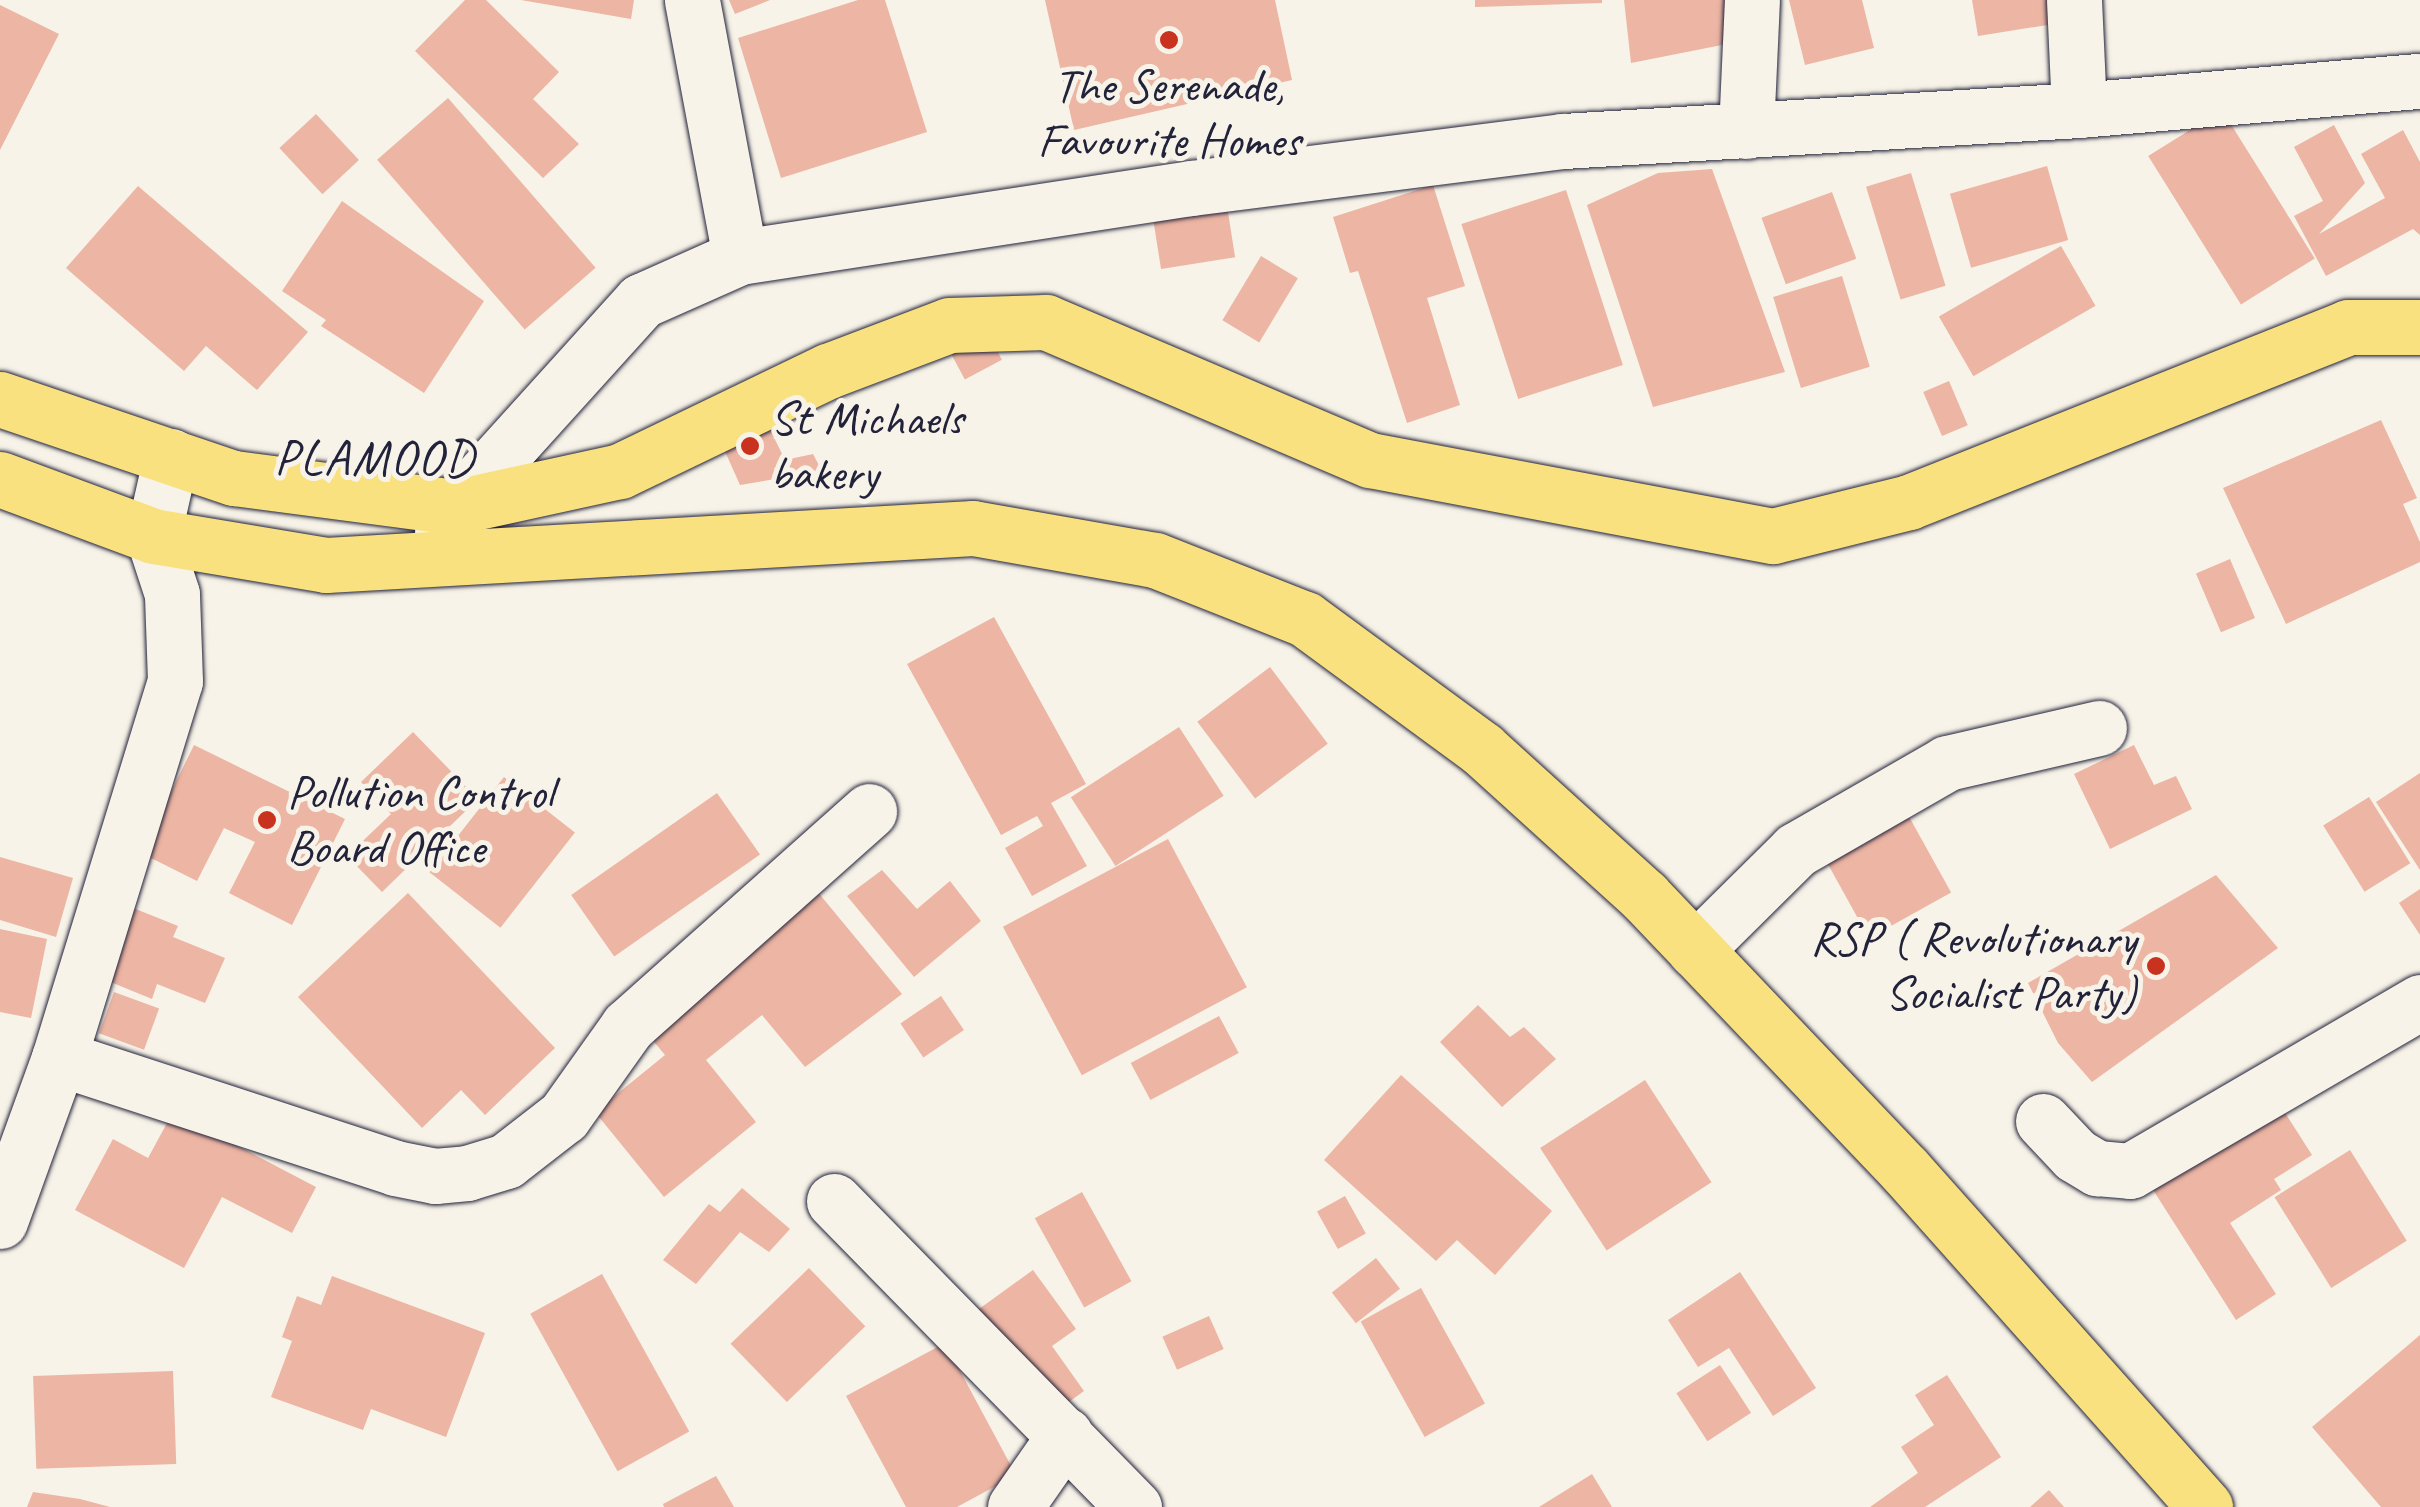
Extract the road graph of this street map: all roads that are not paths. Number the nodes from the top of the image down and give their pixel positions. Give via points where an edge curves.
1 (692, 0) edge
2 (1752, 0) edge
3 (2074, 0) edge
4 (2420, 81) edge
5 (2079, 110) junction
6 (1746, 131) junction
7 (740, 257) junction
8 (2420, 326) edge
9 (0, 398) edge
10 (172, 456) junction
11 (0, 479) edge
12 (455, 508) junction
13 (153, 536) junction
14 (423, 563) junction
15 (2099, 728) dead end
16 (869, 811) dead end
17 (1696, 950) junction
18 (2420, 1002) edge
19 (59, 1058) junction
20 (2043, 1121) dead end
21 (4, 1193) edge
22 (834, 1201) dead end
23 (1065, 1435) junction
24 (1015, 1507) edge
25 (1134, 1507) edge
26 (2205, 1507) edge

1 - 7 street
2 - 6 street
3 - 5 street
4 - 5 street
5 - 6 street
6 - 7 street via 1563,141 1192,188
7 - 12 street via 641,301
8 - 12 main road via 2348,327 1908,502 1772,536 1370,460 1046,322 949,325 828,371 620,470
9 - 10 main road
10 - 12 main road via 234,478
10 - 13 street
11 - 13 main road
12 - 14 street
13 - 14 main road via 326,565
13 - 19 street via 172,594 175,681
14 - 17 main road via 973,528 1155,560 1305,619 1482,748
15 - 17 street via 1947,763 1796,850
16 - 19 street via 628,1026 564,1116 506,1161 467,1174 395,1168
17 - 26 main road via 1905,1170
18 - 20 street via 2130,1170 2097,1168 2075,1156
19 - 21 street
22 - 23 street
23 - 24 street
23 - 25 street

